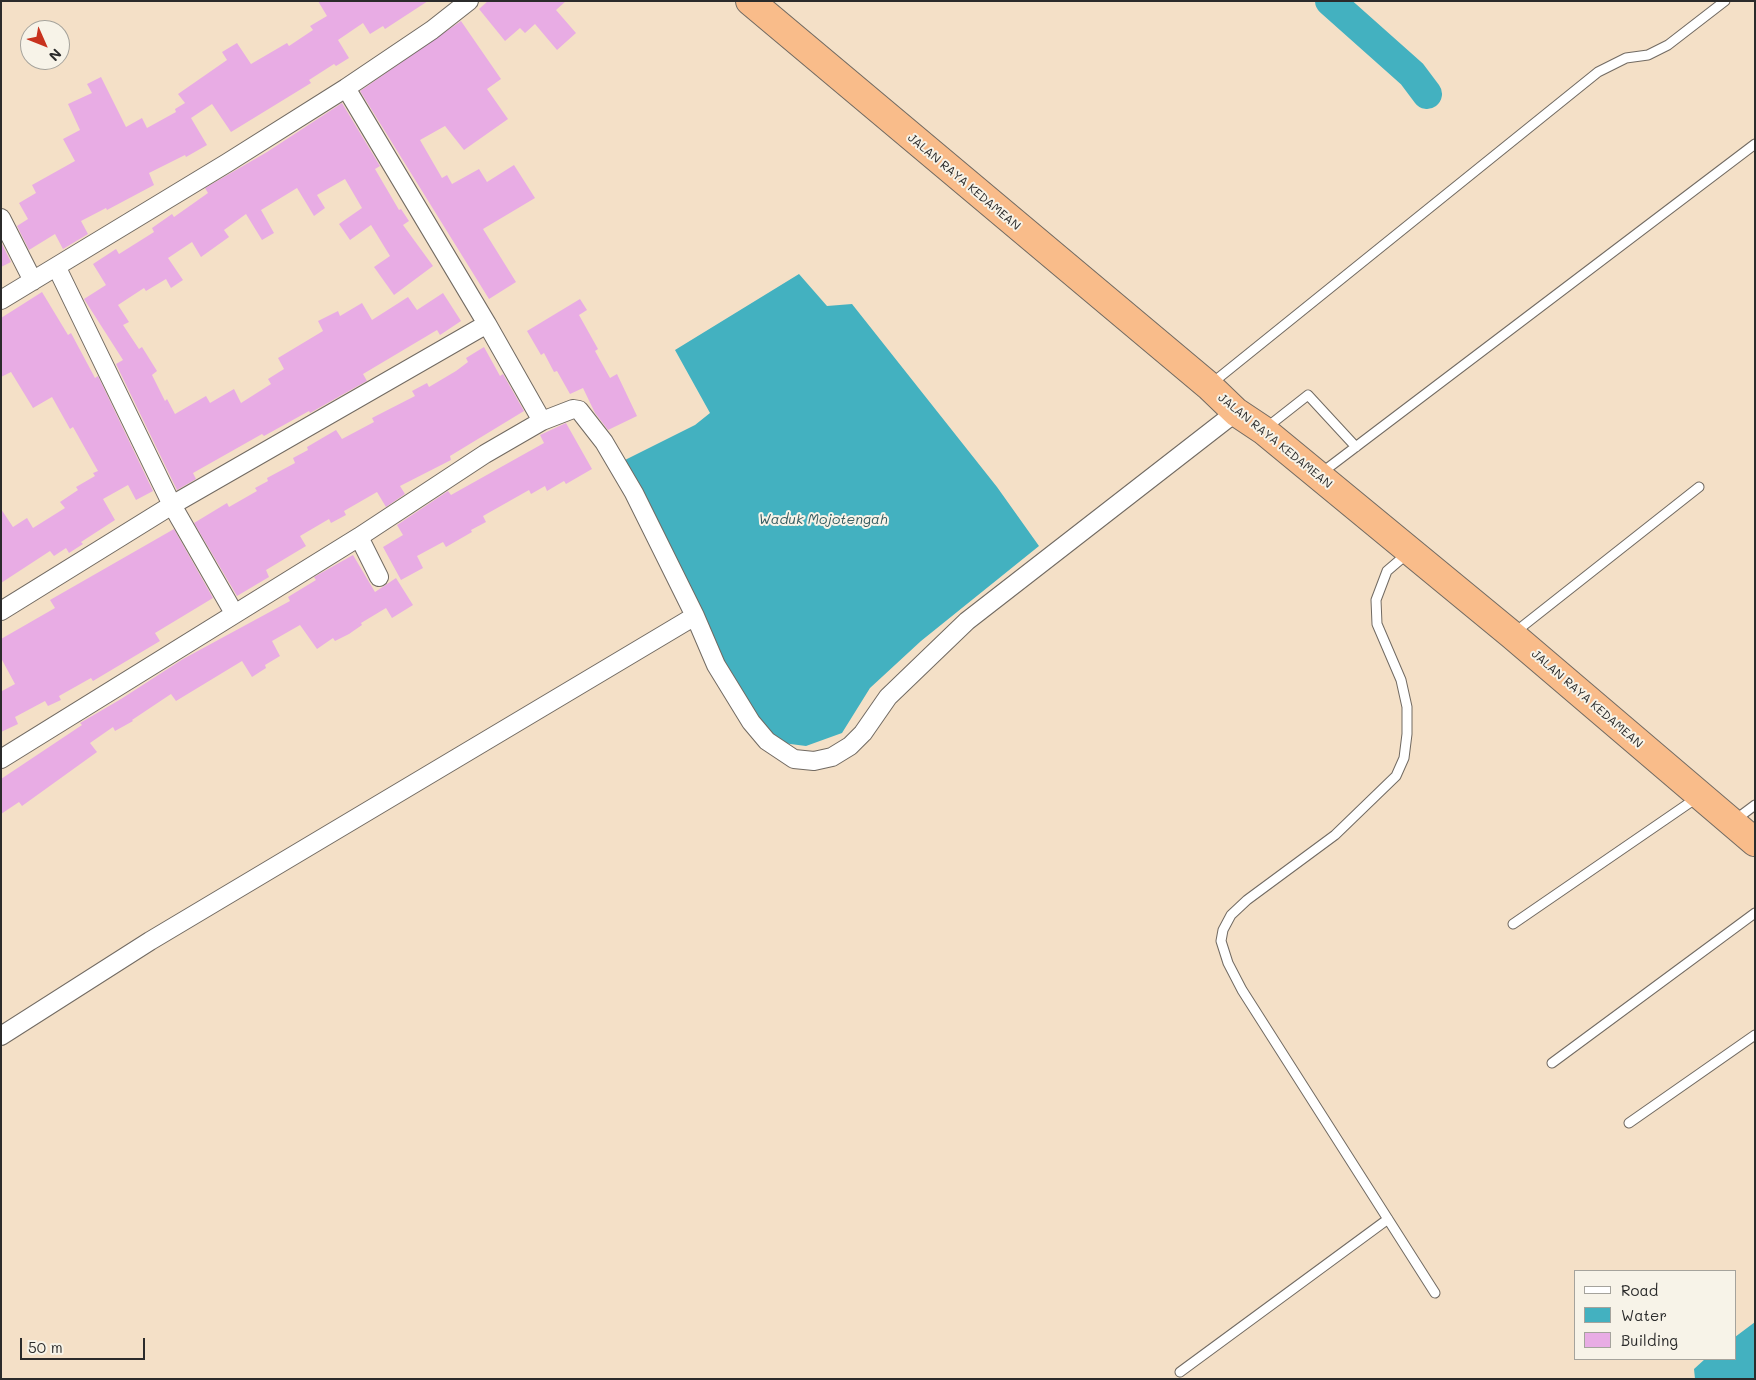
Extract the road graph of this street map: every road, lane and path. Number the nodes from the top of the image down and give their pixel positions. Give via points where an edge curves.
1 (470, 1) edge
2 (750, 1) edge
3 (1725, 1) edge
4 (346, 88) junction
5 (1755, 144) edge
6 (1, 218) edge
7 (57, 268) junction
8 (33, 281) junction
9 (1, 300) edge
10 (487, 324) junction
11 (1209, 386) junction
12 (1236, 412) junction
13 (542, 422) junction
14 (1263, 430) junction
15 (1356, 447) junction
16 (1318, 476) junction
17 (1698, 488) dead end
18 (172, 504) junction
19 (359, 537) junction
20 (1410, 551) junction
21 (379, 577) dead end
22 (1, 611) edge
23 (234, 613) junction
24 (695, 616) junction
25 (1512, 635) junction
26 (1, 759) edge
27 (1700, 796) junction
28 (1755, 805) edge
29 (1732, 823) junction
30 (1755, 842) edge
31 (1755, 913) edge
32 (1513, 924) dead end
33 (1755, 1035) edge
34 (1, 1036) edge
35 (1552, 1063) dead end
36 (1630, 1123) dead end
37 (1388, 1219) junction
38 (1435, 1293) dead end
39 (1180, 1372) dead end

1 - 4 street
2 - 11 highway, JALAN RAYA KEDAMEAN
3 - 11 lane via 1668,45 1648,55 1626,58 1598,72
4 - 7 street
4 - 10 street
5 - 15 lane
6 - 8 street
7 - 8 street
7 - 18 street
8 - 9 street
10 - 13 street
10 - 18 street
11 - 12 highway, JALAN RAYA KEDAMEAN
12 - 14 highway, JALAN RAYA KEDAMEAN
12 - 24 street via 967,621 888,697 850,746 832,757 814,761 794,759 767,741 751,722 716,665
13 - 19 street via 485,454
13 - 24 street via 573,409 579,410 604,442 634,492
14 - 15 lane via 1308,395
14 - 16 highway, JALAN RAYA KEDAMEAN
15 - 16 lane
16 - 20 highway, JALAN RAYA KEDAMEAN
17 - 25 lane
18 - 22 street
18 - 23 street
19 - 21 street
19 - 23 street
20 - 25 highway, JALAN RAYA KEDAMEAN
20 - 37 lane via 1387,570 1376,600 1377,624 1401,680 1406,707 1404,758 1396,776 1335,835 1236,910 1223,930 1221,941 1242,990
23 - 26 street
24 - 34 street via 150,942
25 - 27 highway, JALAN RAYA KEDAMEAN
27 - 29 highway, JALAN RAYA KEDAMEAN
27 - 32 lane
28 - 29 lane
29 - 30 highway, JALAN RAYA KEDAMEAN
31 - 35 lane
33 - 36 lane
37 - 38 lane
37 - 39 lane

